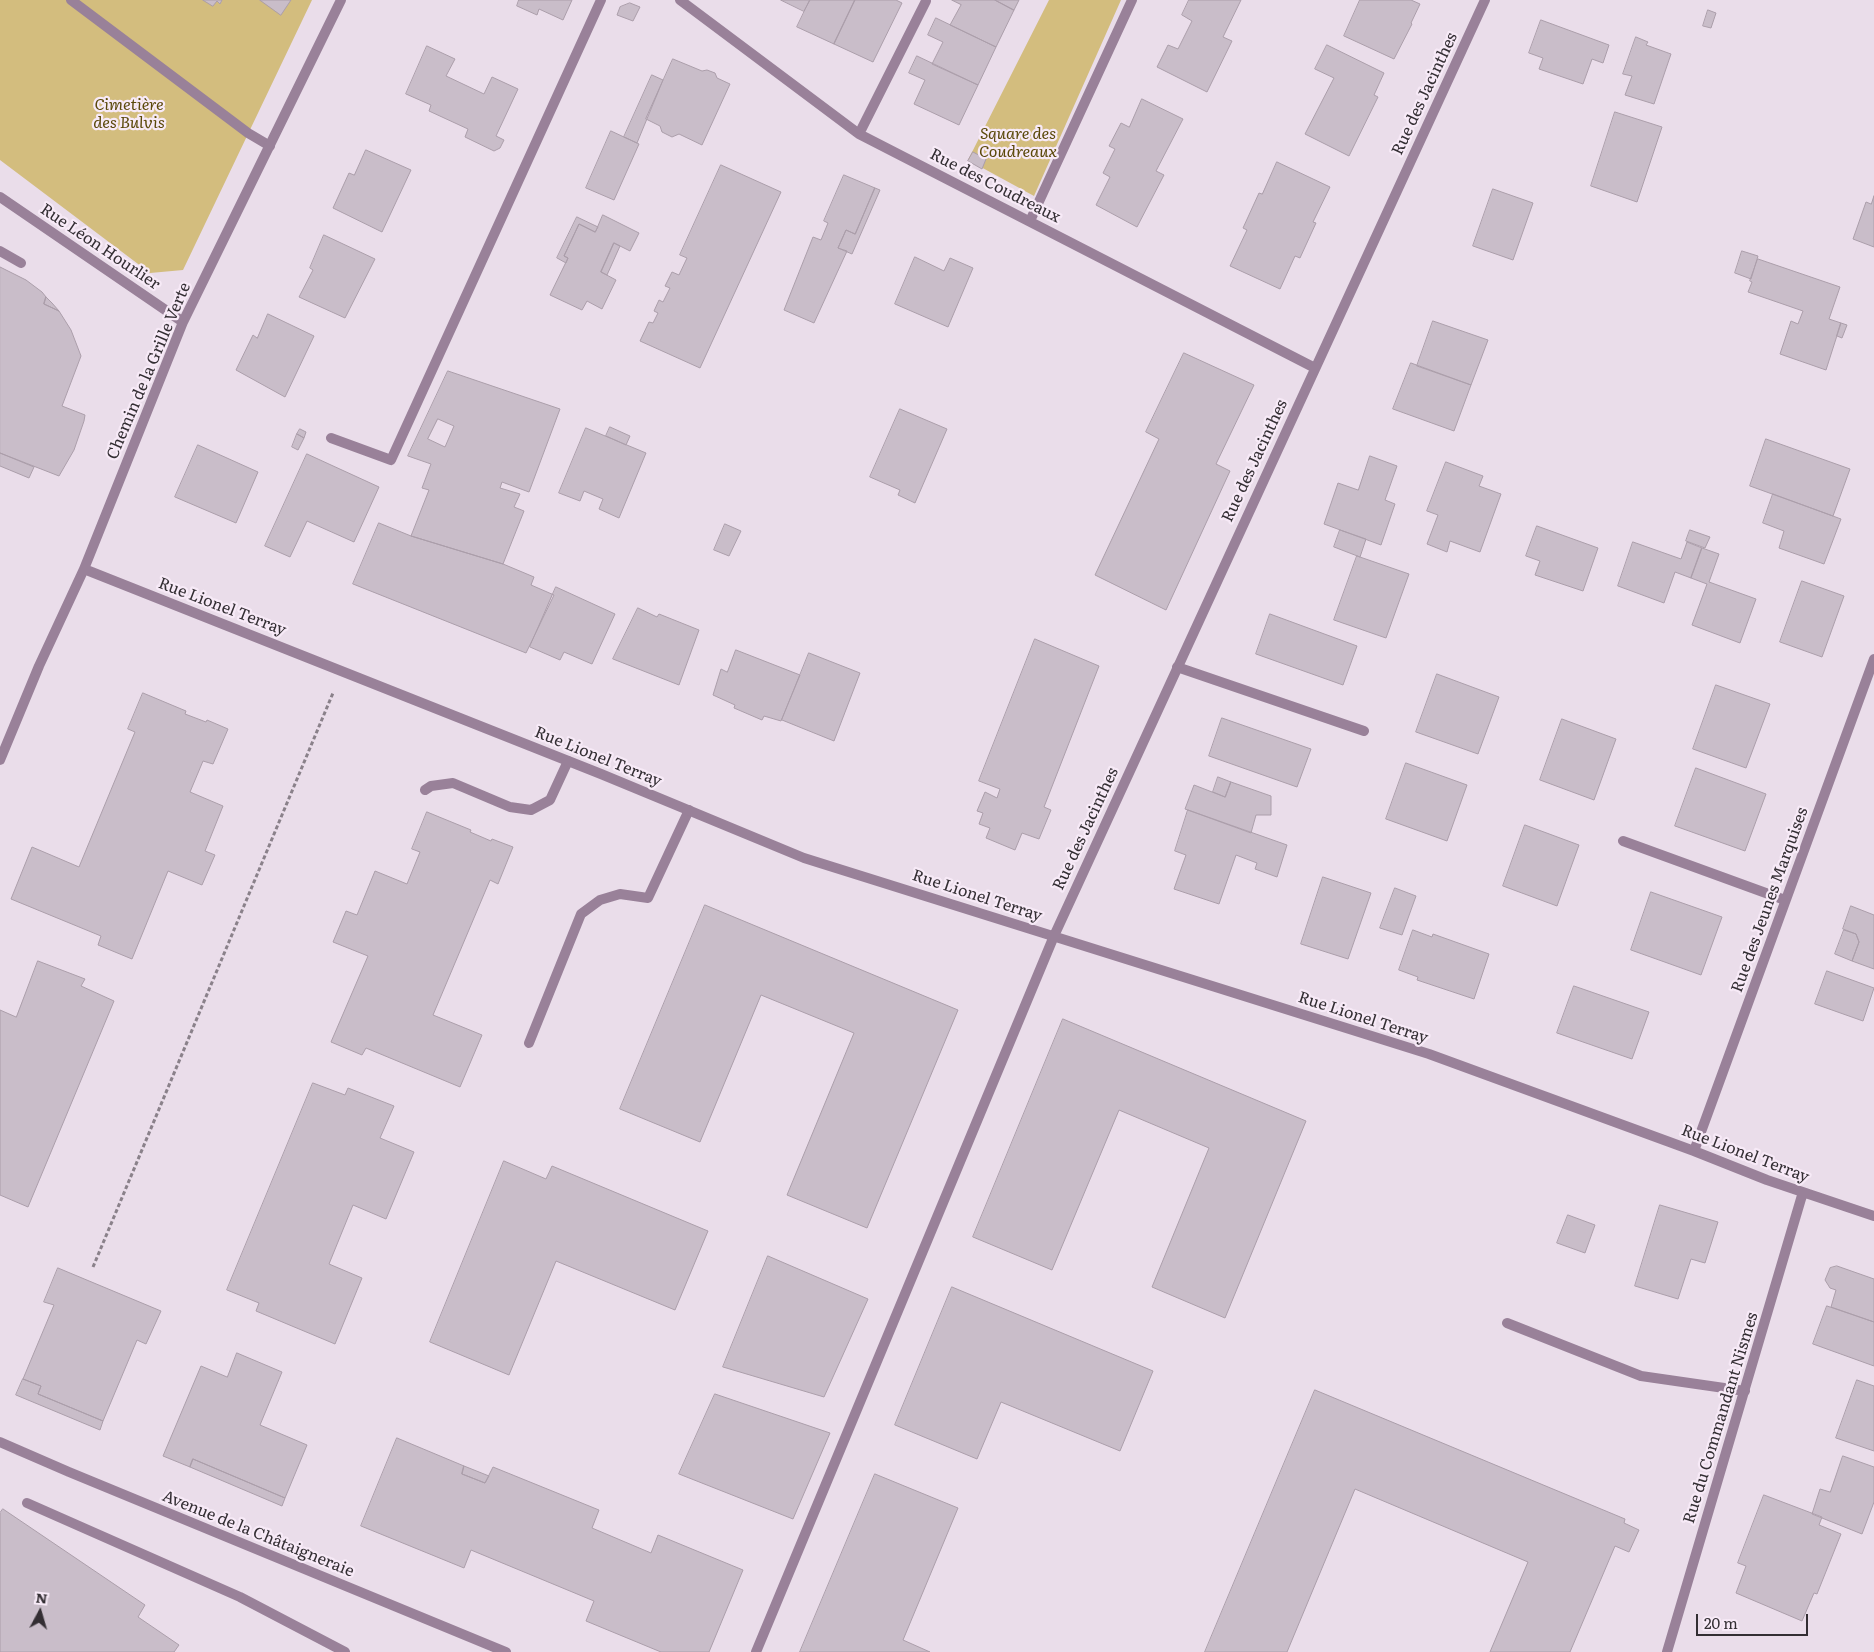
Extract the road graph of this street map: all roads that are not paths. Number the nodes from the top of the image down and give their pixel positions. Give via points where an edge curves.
1 (71, 0) edge
2 (342, 0) edge
3 (601, 0) edge
4 (680, 0) edge
5 (926, 0) edge
6 (1132, 0) edge
7 (1485, 0) edge
8 (859, 134) junction
9 (270, 146) junction
10 (0, 197) edge
11 (1030, 221) junction
12 (0, 251) edge
13 (20, 263) dead end
14 (183, 322) junction
15 (1315, 368) junction
16 (331, 438) dead end
17 (84, 569) junction
18 (1874, 659) edge
19 (1177, 667) junction
20 (1364, 731) dead end
21 (0, 760) edge
22 (568, 761) junction
23 (425, 790) dead end
24 (689, 810) junction
25 (1623, 841) dead end
26 (1785, 900) junction
27 (1054, 936) junction
28 (529, 1043) dead end
29 (1694, 1151) junction
30 (1803, 1192) junction
31 (1874, 1216) edge
32 (1508, 1324) dead end
33 (1745, 1391) junction
34 (0, 1442) edge
35 (27, 1503) dead end
36 (345, 1652) edge
37 (506, 1652) edge
38 (756, 1652) edge
39 (1667, 1652) edge

1 - 9 street via 248,133
2 - 9 street, Chemin de la Grille Verte
3 - 16 street via 391,460
4 - 8 street, Rue des Coudreaux
5 - 8 street
6 - 11 street
7 - 15 street, Rue des Jacinthes
8 - 11 street, Rue des Coudreaux
9 - 14 street, Chemin de la Grille Verte
10 - 14 street, Rue Léon Hourlier
11 - 15 street, Rue des Coudreaux
12 - 13 street
14 - 17 street, Chemin de la Grille Verte
15 - 19 street, Rue des Jacinthes
17 - 21 street, Chemin de la Grille Verte
17 - 22 street, Rue Lionel Terray
18 - 26 street, Rue des Jeunes Marquises
19 - 20 street
19 - 27 street, Rue des Jacinthes
22 - 23 street via 550,800 530,810 510,807 453,783
22 - 24 street, Rue Lionel Terray
24 - 27 street, Rue Lionel Terray via 804,858
24 - 28 street via 648,898 620,894 600,900 581,914
25 - 26 street
26 - 29 street, Rue des Jeunes Marquises
27 - 29 street, Rue Lionel Terray via 1429,1054
27 - 38 street, Rue des Jacinthes
29 - 30 street, Rue Lionel Terray
30 - 31 street, Rue Lionel Terray
30 - 33 street, Rue du Commandant Nismes
32 - 33 street via 1641,1376
33 - 39 street, Rue du Commandant Nismes
34 - 37 street, Avenue de la Châtaigneraie
35 - 36 street via 240,1597

